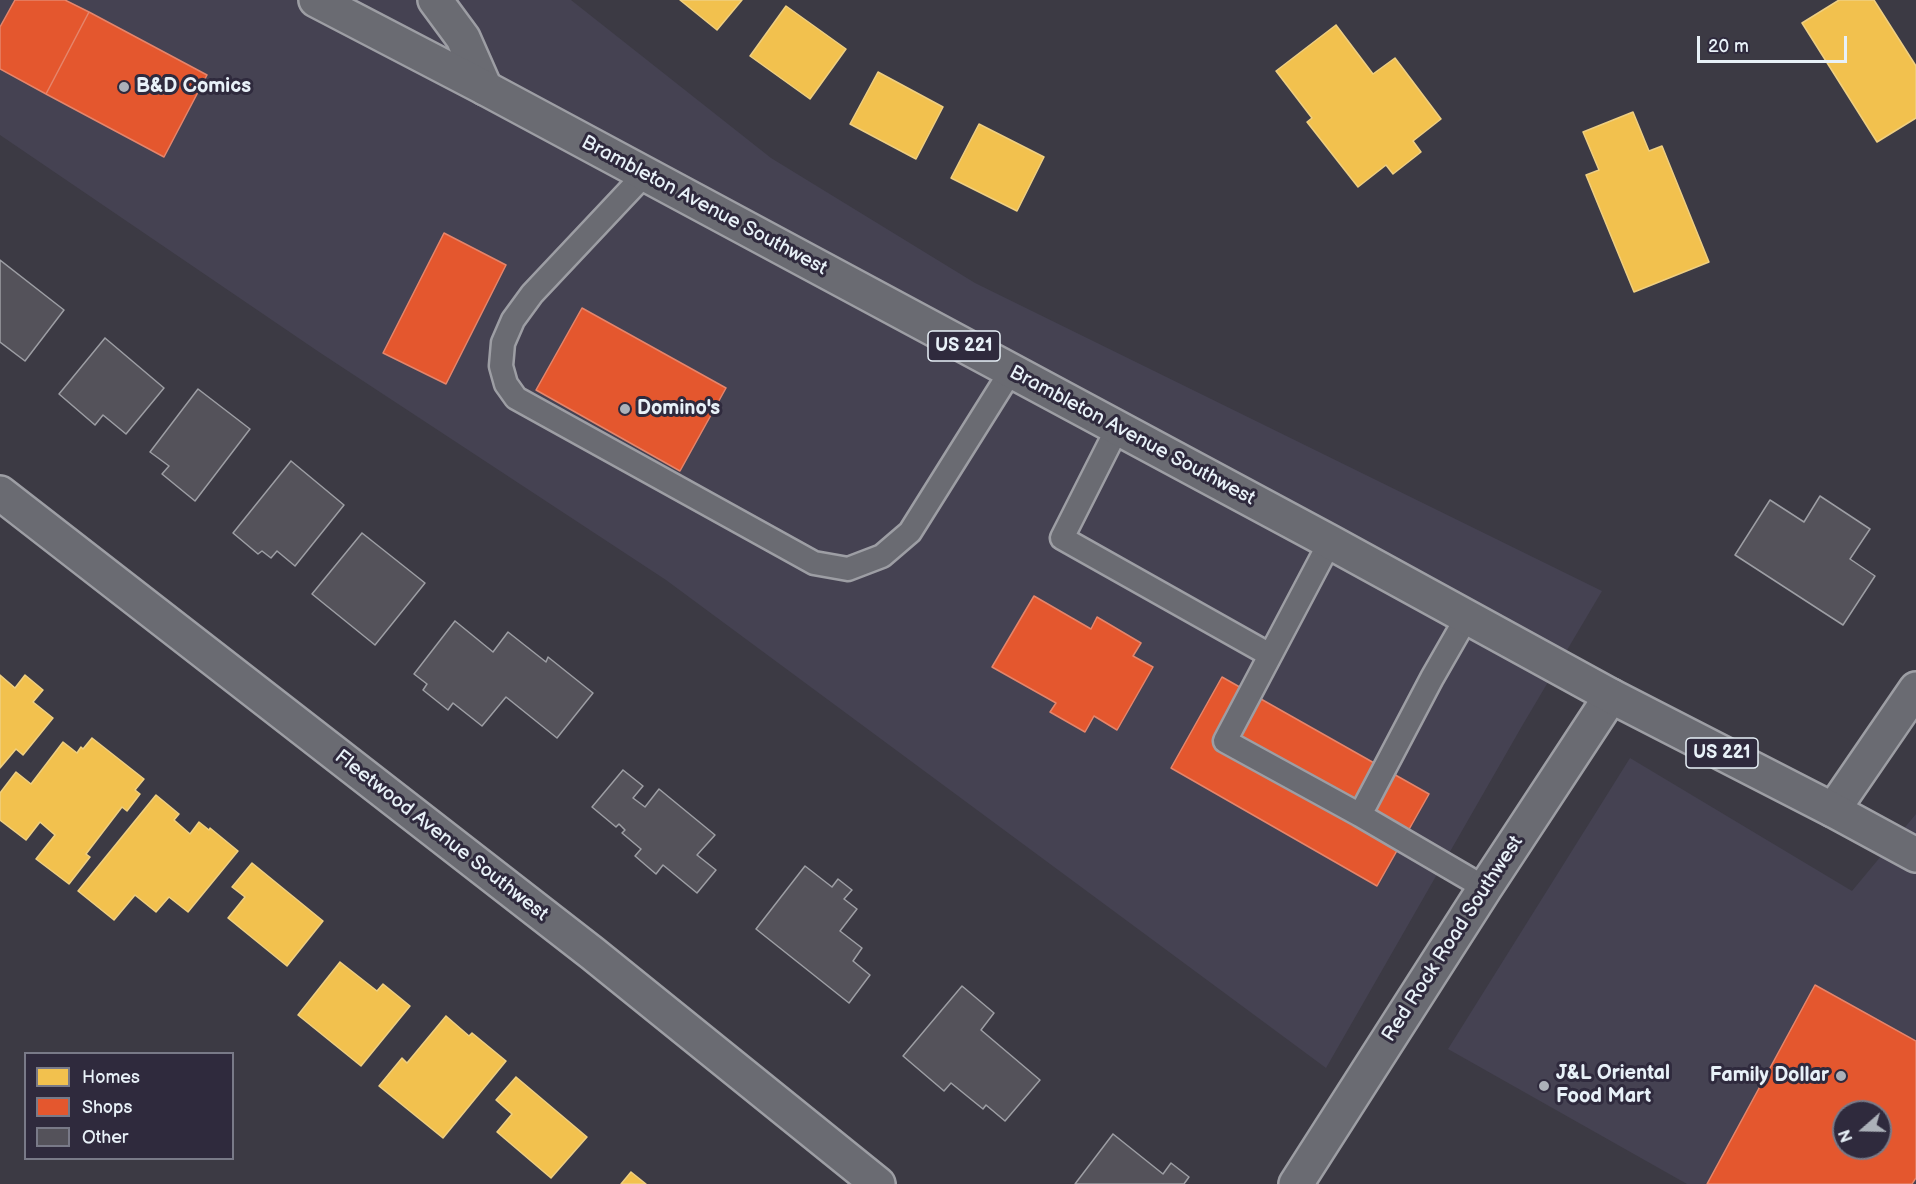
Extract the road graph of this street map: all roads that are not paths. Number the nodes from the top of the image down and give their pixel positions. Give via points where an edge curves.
1 (316, 0) edge
2 (435, 0) edge
3 (484, 88) junction
4 (645, 174) junction
5 (1011, 371) junction
6 (1117, 429) junction
7 (0, 493) edge
8 (1330, 542) junction
9 (1467, 617) junction
10 (1270, 655) junction
11 (1916, 689) edge
12 (1611, 696) junction
13 (1833, 810) junction
14 (1360, 815) junction
15 (1916, 855) edge
16 (1485, 888) junction
17 (878, 1184) edge
18 (1296, 1184) edge

1 - 3 street, Brambleton Avenue Southwest / US 221
2 - 3 street via 463,38
3 - 4 street, Brambleton Avenue Southwest / US 221
4 - 5 street, Brambleton Avenue Southwest / US 221
4 - 5 lane via 513,320 503,343 501,366 506,384 516,398 814,563 848,568 882,556 910,532
5 - 6 street, Brambleton Avenue Southwest / US 221
6 - 8 street, Brambleton Avenue Southwest / US 221
6 - 10 lane via 1062,538
7 - 17 street, Fleetwood Avenue Southwest via 592,953
8 - 9 street, Brambleton Avenue Southwest / US 221
8 - 10 lane
9 - 12 street, Brambleton Avenue Southwest / US 221
9 - 14 lane
10 - 14 lane via 1225,741
11 - 13 street
12 - 13 street, Brambleton Avenue Southwest / US 221
12 - 16 street, Red Rock Road Southwest
13 - 15 street, Brambleton Avenue Southwest / US 221
14 - 16 lane
16 - 18 street, Red Rock Road Southwest

